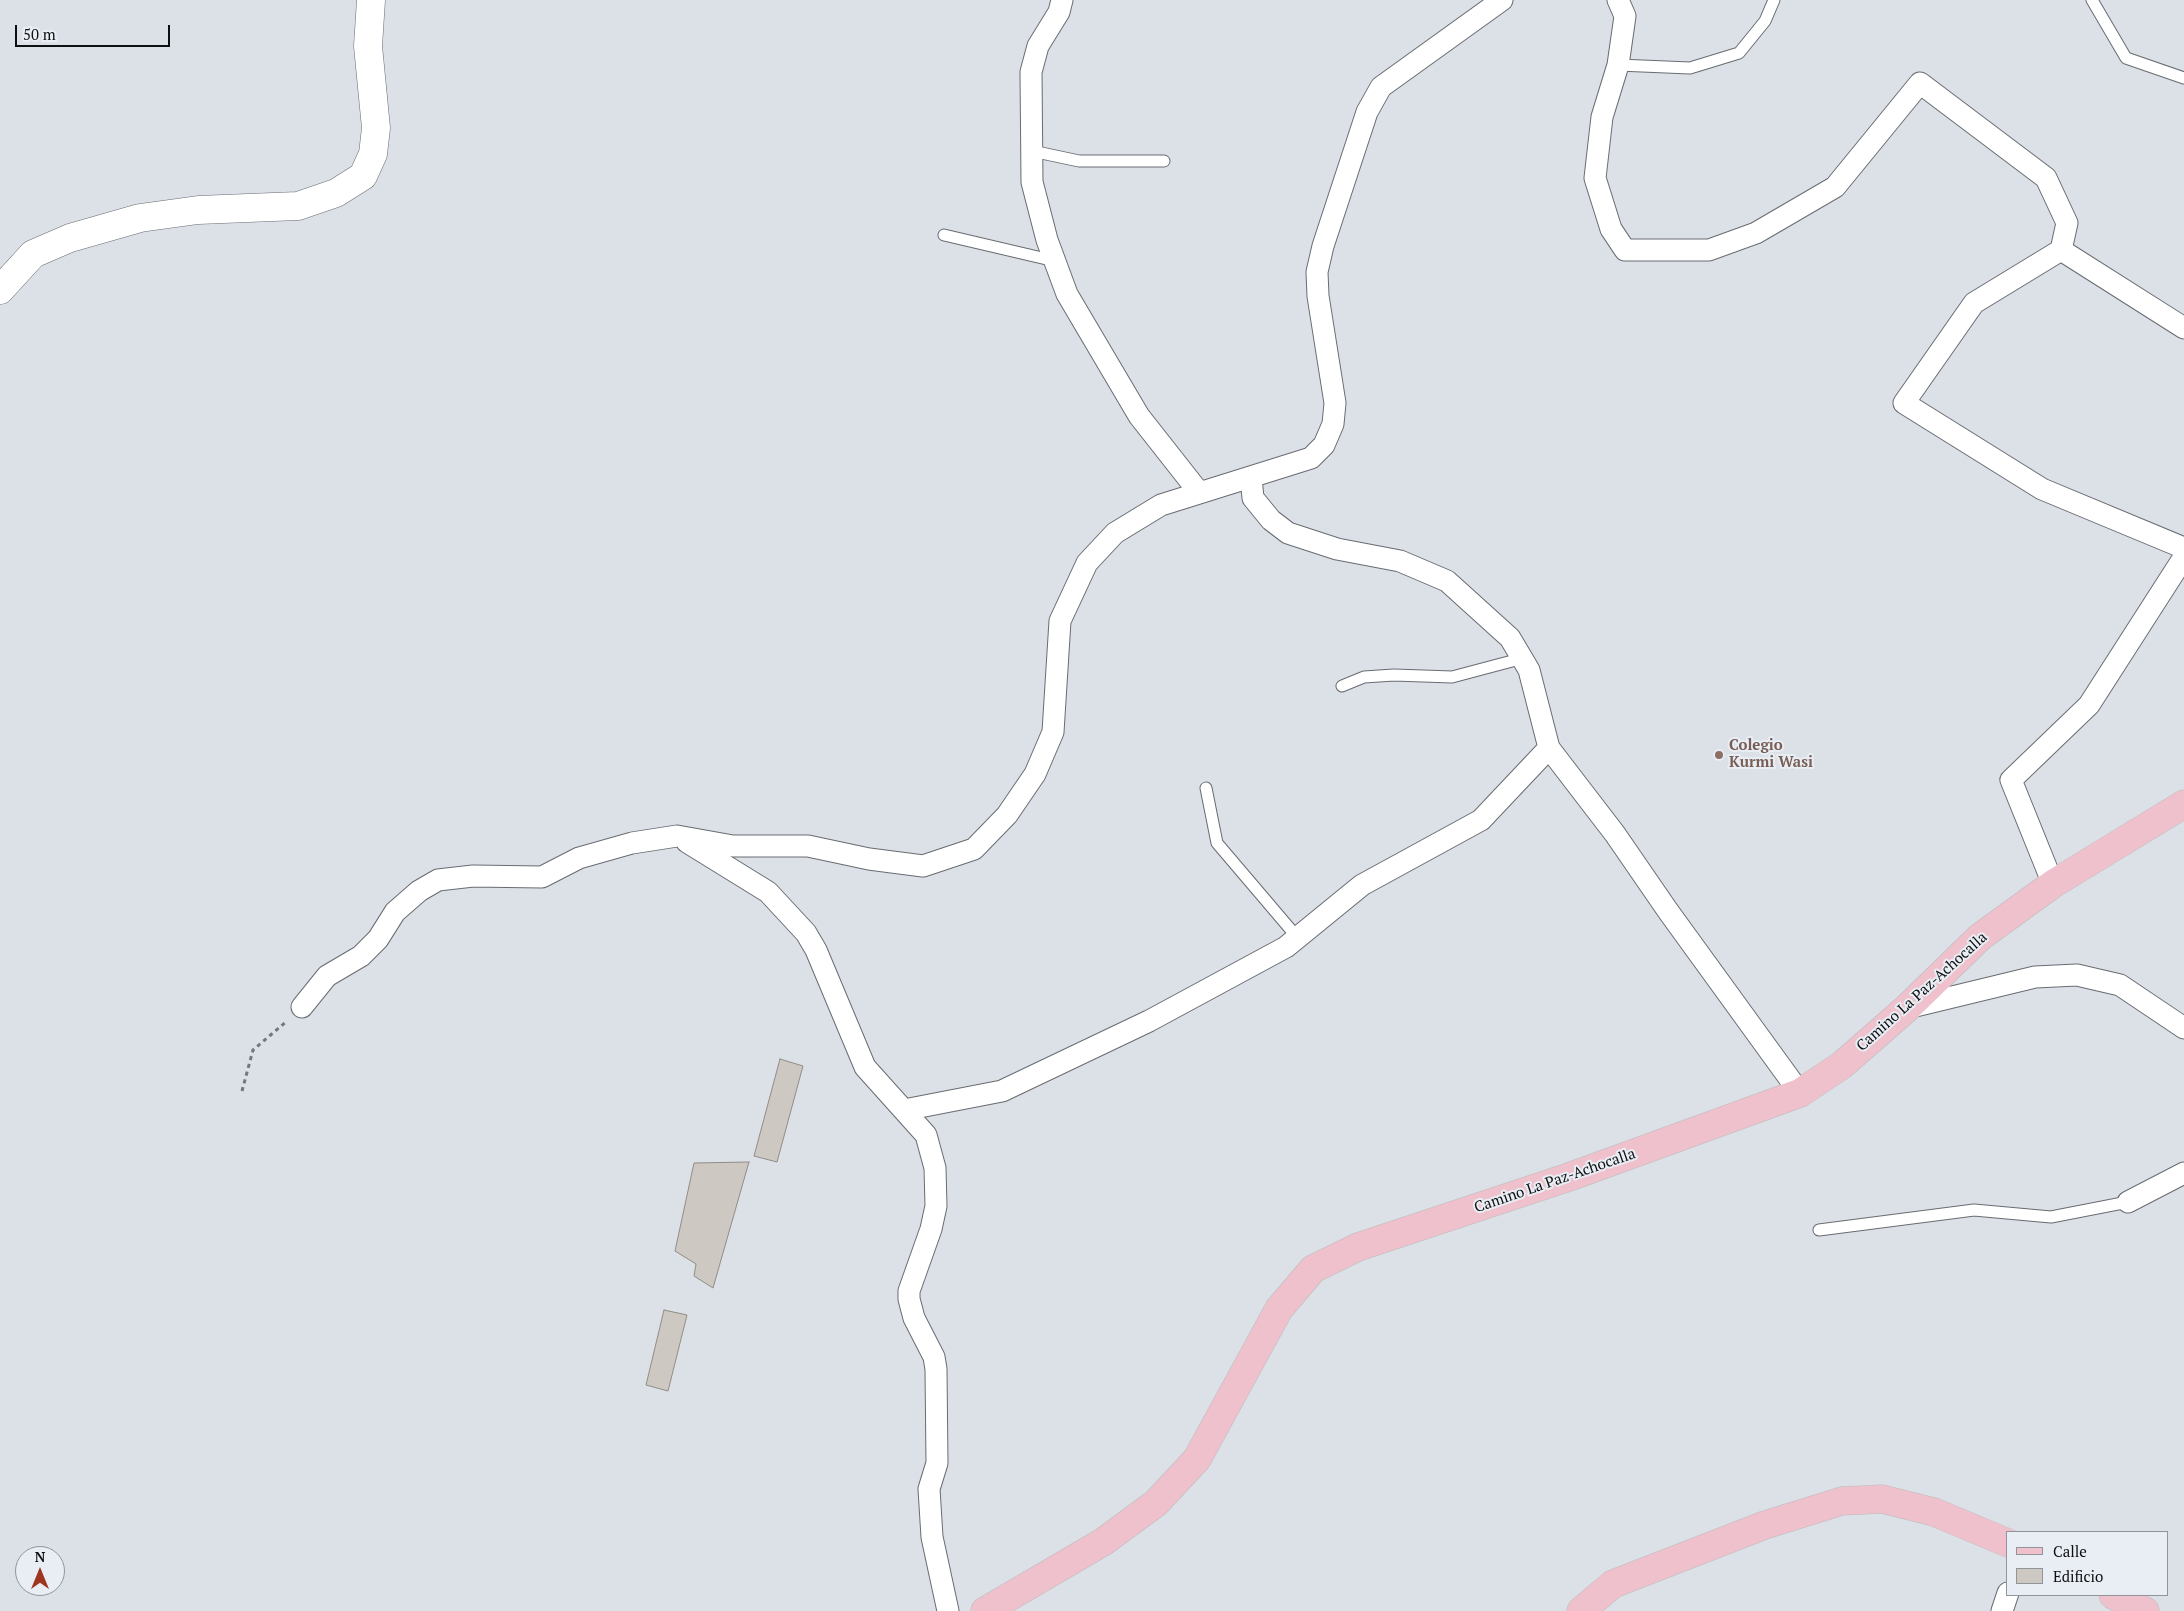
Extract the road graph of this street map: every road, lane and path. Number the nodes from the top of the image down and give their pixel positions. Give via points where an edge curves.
1 (371, 0) edge
2 (1062, 0) edge
3 (1502, 0) edge
4 (1618, 0) edge
5 (1774, 0) edge
6 (2092, 0) edge
7 (1618, 65) junction
8 (2184, 78) edge
9 (1032, 151) junction
10 (1164, 161) dead end
11 (944, 235) dead end
12 (2061, 250) junction
13 (1055, 261) junction
14 (0, 290) edge
15 (2184, 328) edge
16 (1251, 478) junction
17 (1198, 491) junction
18 (2184, 548) edge
19 (2184, 557) edge
20 (1525, 663) junction
21 (1342, 686) dead end
22 (1548, 748) junction
23 (1206, 788) dead end
24 (2184, 804) edge
25 (677, 836) junction
26 (2052, 884) junction
27 (1297, 937) junction
28 (302, 1007) joint
29 (1907, 1008) junction
30 (2184, 1028) edge
31 (242, 1091) dead end
32 (1800, 1093) junction
33 (904, 1110) junction
34 (2184, 1173) edge
35 (2128, 1202) joint
36 (1819, 1230) dead end
37 (2006, 1542) edge
38 (2007, 1596) edge
39 (2115, 1596) edge
40 (948, 1611) edge
41 (986, 1611) edge
42 (1581, 1611) edge
43 (2002, 1611) edge
44 (2146, 1611) edge

1 - 14 main road via 368,46 376,128 373,154 363,176 336,193 298,206 198,210 140,218 70,238 33,254
2 - 9 street via 1059,12 1038,46 1031,72
3 - 16 street via 1381,87 1367,112 1323,246 1318,272 1318,296 1335,402 1333,424 1324,444 1311,458
4 - 7 street via 1625,16
5 - 7 lane via 1765,22 1739,53 1690,68
6 - 8 lane via 2126,58
7 - 12 street via 1602,117 1595,178 1611,229 1625,250 1709,250 1756,233 1835,186 1920,83 2046,178 2067,223
9 - 10 lane via 1078,161
9 - 13 street via 1032,182
11 - 13 lane
12 - 15 street
12 - 18 street via 1974,303 1904,403 2042,489
13 - 17 street via 1067,294 1138,416
16 - 17 street
16 - 20 street via 1253,498 1271,520 1288,533 1337,550 1400,561 1447,581 1510,638
17 - 25 street via 1161,505 1115,533 1087,563 1060,621 1053,732 1035,774 1007,815 974,849 923,866 869,860 808,846 733,846
19 - 26 street via 2089,705 2011,780
20 - 21 lane via 1516,660 1452,677 1364,677
20 - 22 street
22 - 27 street via 1481,820 1362,886
22 - 32 street via 1615,834
23 - 27 lane via 1217,843
24 - 26 main road, Camino La Paz-Achocalla
25 - 28 street via 632,843 579,858 542,877 473,876 438,880 419,891 395,912 378,940 361,956 327,976
25 - 33 street via 768,892 806,933 865,1067
26 - 29 main road, Camino La Paz-Achocalla via 1980,937
27 - 33 street via 1286,947 1149,1021 1002,1091
28 - 31 path via 252,1050
29 - 30 street via 2035,977 2077,975 2120,985
29 - 32 main road, Camino La Paz-Achocalla via 1842,1065
32 - 41 main road, Camino La Paz-Achocalla via 1569,1177 1358,1247 1313,1269 1279,1309 1197,1459 1156,1503 1103,1542
33 - 40 street via 926,1135 936,1168 936,1206 931,1229 909,1291 910,1307 930,1347 936,1369 937,1463 929,1489 932,1536
34 - 35 street
35 - 36 lane via 2051,1217 1974,1210
37 - 42 main road via 1934,1512 1891,1501 1842,1501 1765,1525 1613,1584
38 - 43 street
39 - 44 main road

